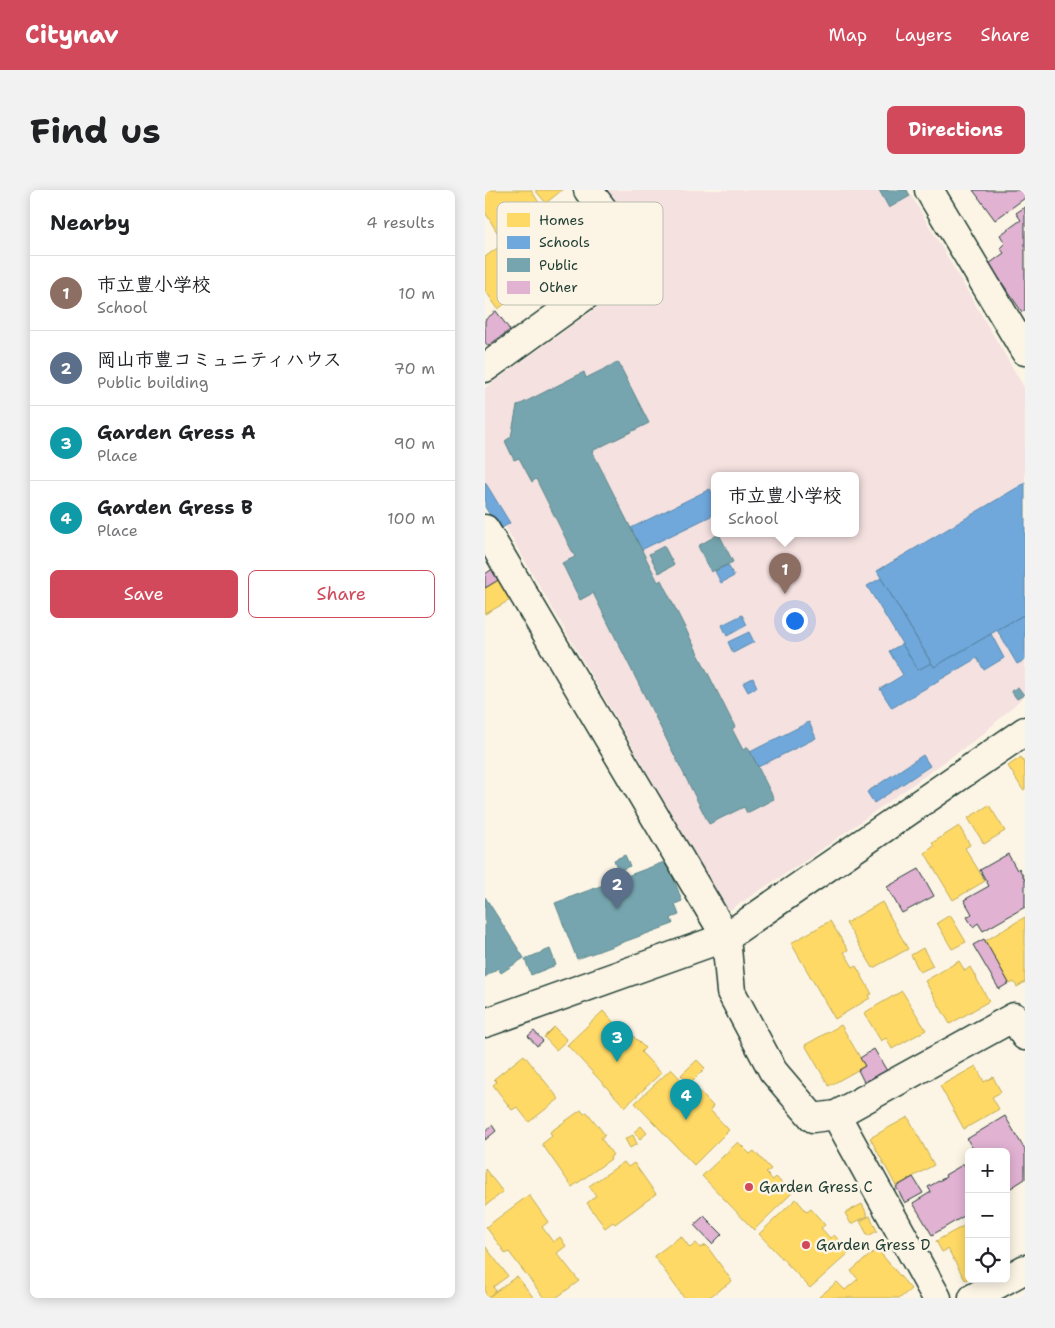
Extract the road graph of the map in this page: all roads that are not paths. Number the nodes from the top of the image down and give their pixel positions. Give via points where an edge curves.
1 (588, 190) edge
2 (929, 190) edge
3 (597, 202) edge
4 (572, 305) edge
5 (1025, 352) edge
6 (485, 368) edge
7 (485, 529) edge
8 (1025, 731) edge
9 (726, 937) junction
10 (485, 1023) edge
11 (1025, 1036) edge
12 (836, 1115) junction
13 (1025, 1269) edge
14 (937, 1298) edge
15 (973, 1298) edge

1 - 3 street
2 - 5 street
4 - 6 street
7 - 9 street
8 - 9 street
9 - 10 street
9 - 12 street via 731,992 773,1071 813,1118
11 - 12 street via 1014,1016
12 - 14 street
13 - 15 street

